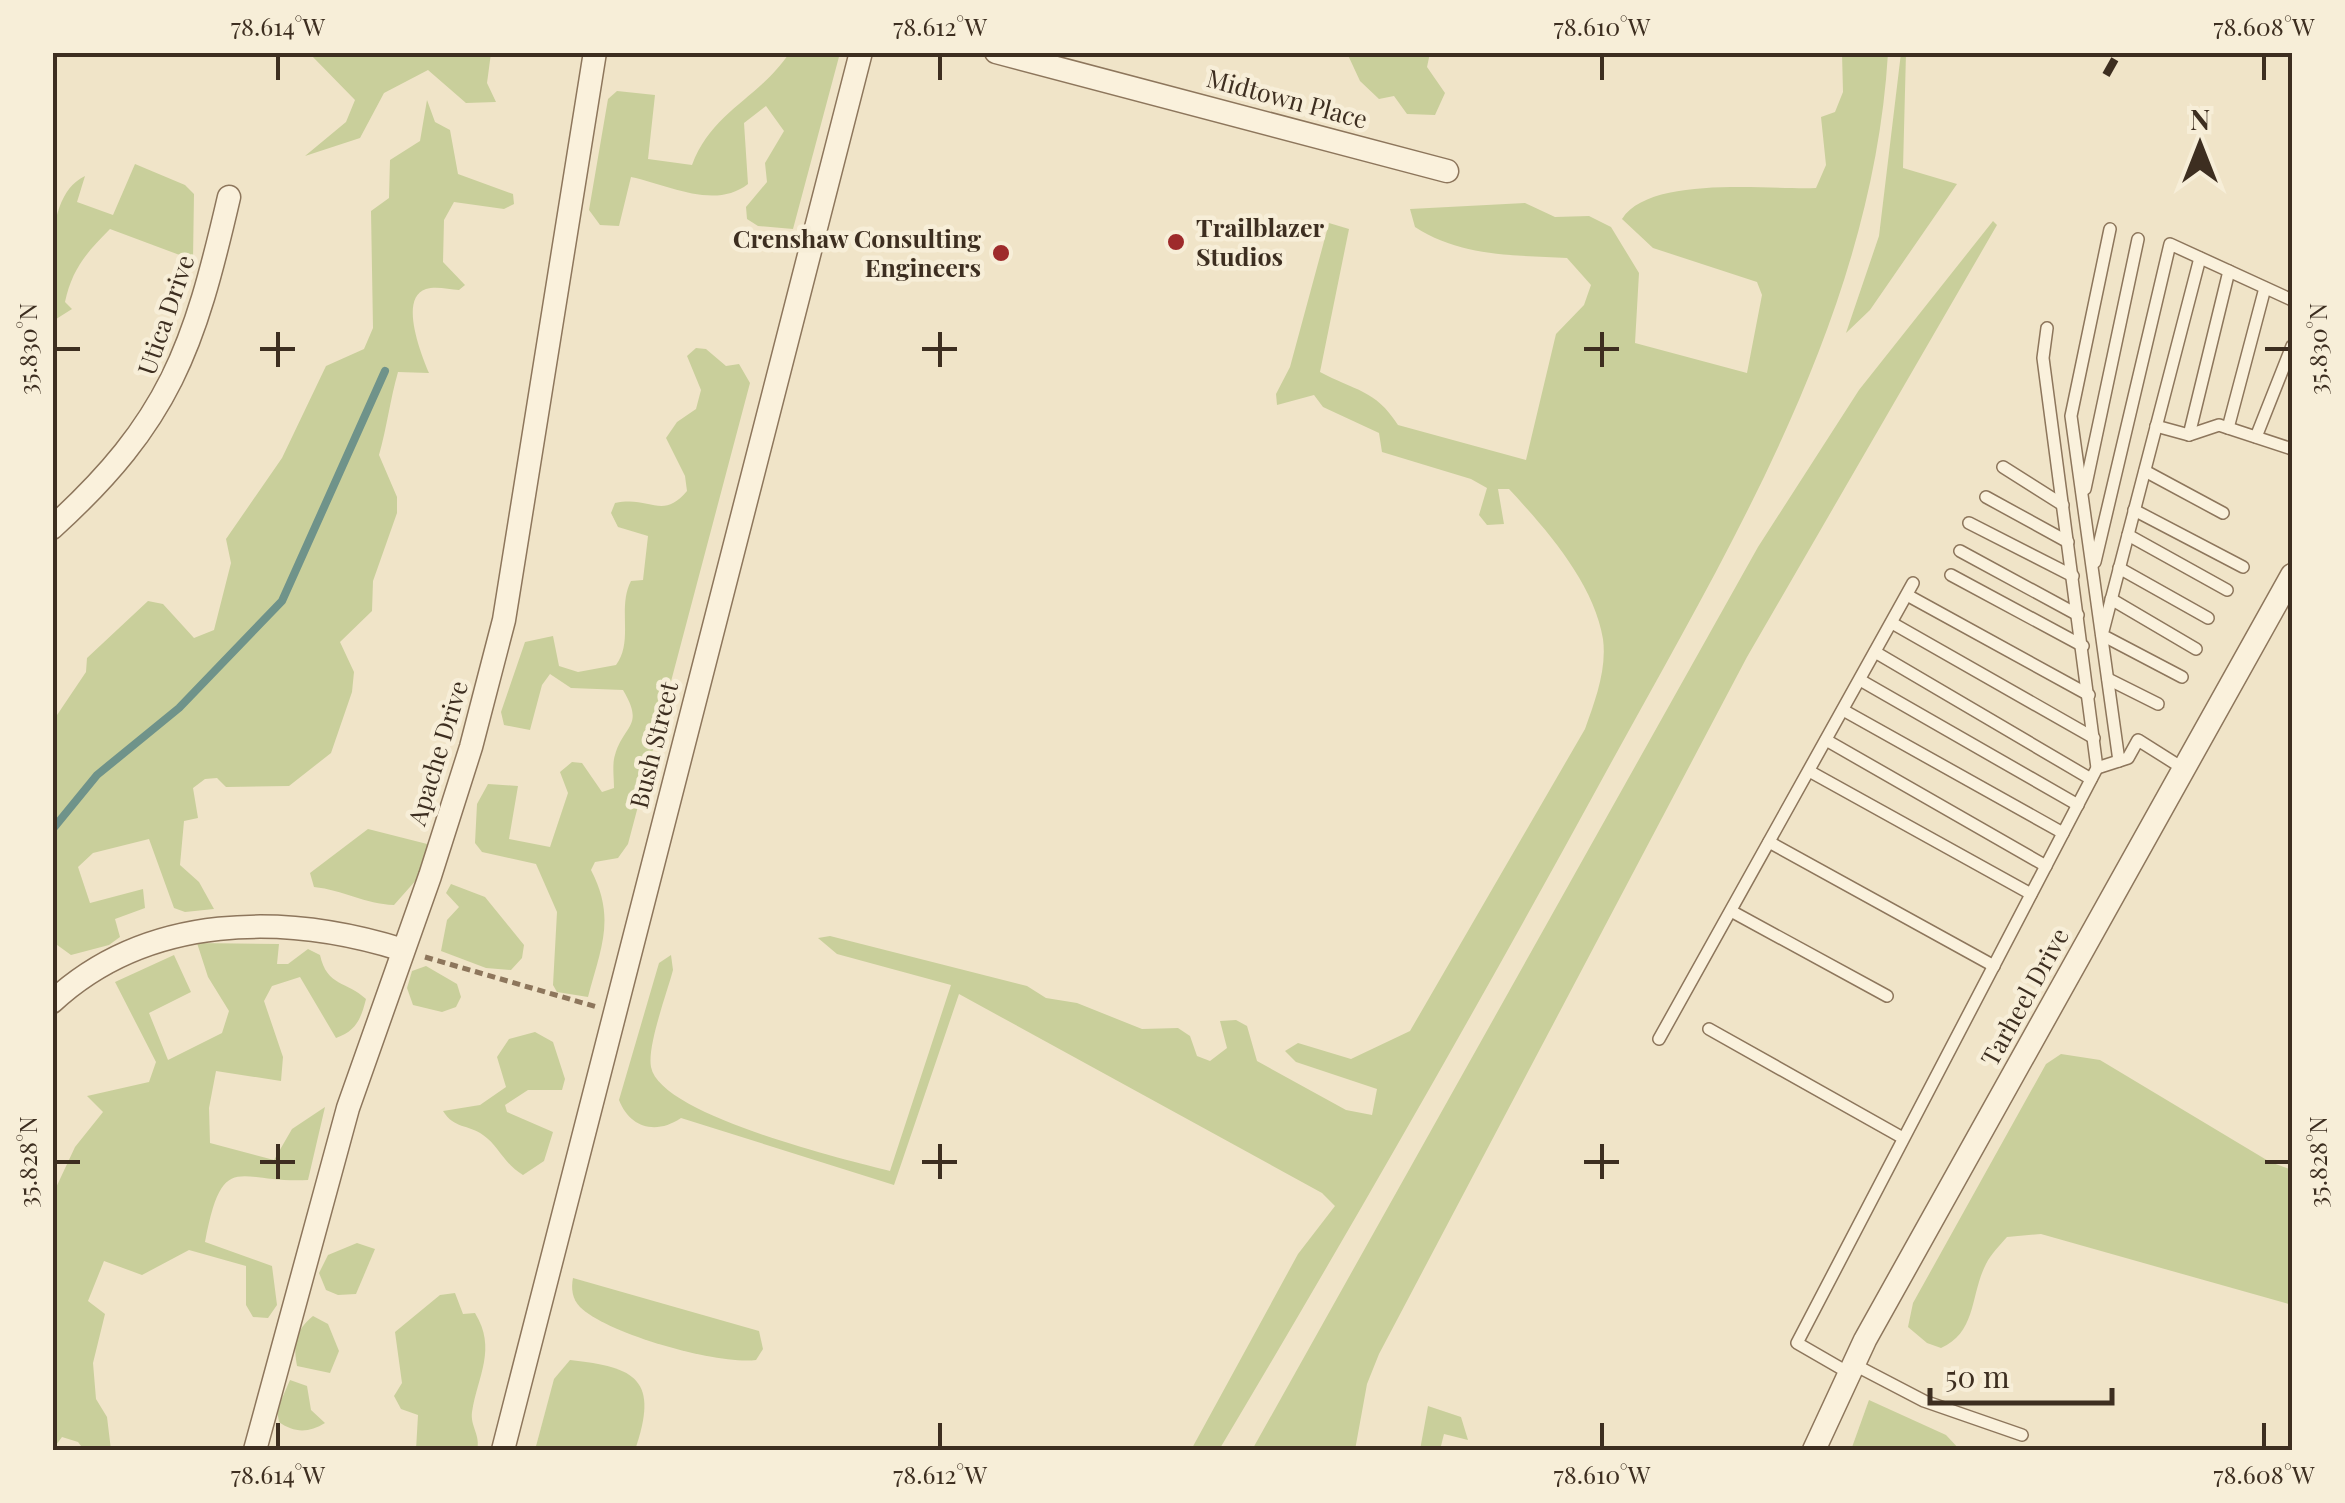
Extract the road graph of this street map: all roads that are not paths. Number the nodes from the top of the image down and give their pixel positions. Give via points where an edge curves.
1 (596, 52) edge
2 (861, 52) edge
3 (996, 52) edge
4 (1448, 171) dead end
5 (229, 198) dead end
6 (2110, 229) dead end
7 (2138, 239) dead end
8 (2200, 258) junction
9 (2228, 270) junction
10 (2265, 288) junction
11 (2292, 300) edge
12 (2047, 328) dead end
13 (2292, 346) edge
14 (2156, 426) junction
15 (2228, 428) junction
16 (2189, 435) junction
17 (2256, 437) junction
18 (2291, 444) edge
19 (2002, 467) dead end
20 (2144, 471) junction
21 (1986, 496) dead end
22 (2083, 499) junction
23 (2064, 505) junction
24 (2134, 510) junction
25 (2223, 513) dead end
26 (54, 523) edge
27 (1970, 523) dead end
28 (2128, 535) junction
29 (2068, 542) junction
30 (1960, 552) dead end
31 (2243, 567) dead end
32 (2120, 568) junction
33 (2093, 571) junction
34 (1950, 575) dead end
35 (2292, 575) edge
36 (2073, 576) junction
37 (2227, 590) dead end
38 (2112, 599) junction
39 (2078, 615) junction
40 (2208, 618) dead end
41 (1892, 622) junction
42 (2102, 635) junction
43 (2083, 646) junction
44 (2196, 648) dead end
45 (1875, 652) junction
46 (2182, 677) dead end
47 (2108, 679) junction
48 (1860, 680) junction
49 (2089, 694) junction
50 (2158, 704) dead end
51 (1843, 710) junction
52 (2094, 738) junction
53 (1826, 740) junction
54 (2120, 761) junction
55 (2184, 769) junction
56 (1808, 771) junction
57 (2094, 774) junction
58 (2078, 805) junction
59 (2063, 833) junction
60 (1769, 842) junction
61 (2046, 866) junction
62 (2031, 894) junction
63 (1731, 911) junction
64 (403, 950) junction
65 (1994, 966) junction
66 (1887, 996) dead end
67 (52, 1002) edge
68 (1708, 1029) dead end
69 (1658, 1039) dead end
70 (1903, 1138) junction
71 (1851, 1368) junction
72 (2022, 1435) dead end
73 (254, 1450) edge
74 (504, 1450) edge
75 (1814, 1450) edge

1 - 64 street, Apache Drive via 504,620 465,765
2 - 74 street, Bush Street
3 - 4 street, Midtown Place
5 - 26 street, Utica Drive via 198,317 164,401 122,459
6 - 22 lane via 2072,416
7 - 22 lane
8 - 9 lane
8 - 14 lane
8 - 33 lane via 2170,244
9 - 10 lane
9 - 16 lane
10 - 11 lane
10 - 15 lane
12 - 23 lane via 2043,358
13 - 17 lane
14 - 16 lane
14 - 20 lane
15 - 16 lane
15 - 17 lane
17 - 18 lane
19 - 23 lane
20 - 24 lane
20 - 25 lane
21 - 29 lane
22 - 33 lane
23 - 29 lane
24 - 28 lane
24 - 31 lane
27 - 36 lane
28 - 32 lane
28 - 37 lane
29 - 36 lane
30 - 39 lane
32 - 38 lane
32 - 40 lane
33 - 42 lane
34 - 43 lane
35 - 55 street, Tarheel Drive
36 - 39 lane
38 - 42 lane
38 - 44 lane
39 - 43 lane
41 - 45 lane
41 - 49 lane via 1910,589
41 - 52 lane
42 - 46 lane
42 - 47 lane
43 - 49 lane
45 - 48 lane
45 - 57 lane
47 - 50 lane
47 - 54 lane
48 - 51 lane
48 - 58 lane
49 - 52 lane
51 - 53 lane
51 - 59 lane
52 - 57 lane
53 - 56 lane
53 - 61 lane
54 - 55 lane via 2138,740
54 - 57 lane
55 - 71 street, Tarheel Drive
56 - 60 lane
56 - 62 lane
57 - 58 lane
58 - 59 lane
59 - 61 lane
60 - 63 lane
60 - 65 lane
61 - 62 lane
62 - 65 lane
63 - 66 lane
63 - 69 lane
64 - 67 street via 331,930 216,928 144,945
64 - 73 street, Apache Drive via 316,1217
65 - 70 lane
68 - 70 lane
70 - 71 lane via 1797,1343
71 - 72 lane
71 - 75 street, Tarheel Drive

